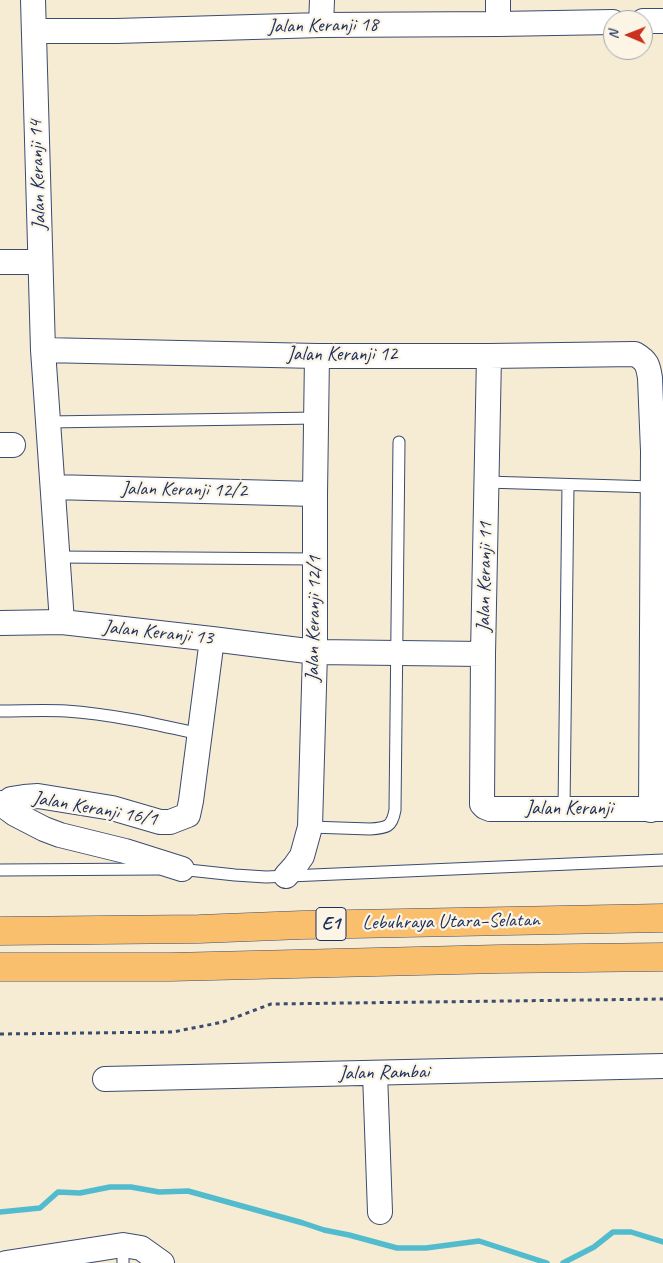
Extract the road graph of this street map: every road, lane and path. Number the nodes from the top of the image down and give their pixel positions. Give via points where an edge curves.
1 (33, 0) edge
2 (322, 0) edge
3 (498, 0) edge
4 (603, 22) edge
5 (498, 24) junction
6 (321, 26) junction
7 (34, 31) junction
8 (0, 262) edge
9 (40, 262) junction
10 (43, 350) junction
11 (318, 356) junction
12 (489, 356) junction
13 (317, 418) junction
14 (48, 422) junction
15 (399, 442) dead end
16 (658, 452) edge
17 (486, 482) junction
18 (568, 485) junction
19 (53, 487) junction
20 (653, 487) junction
21 (315, 494) junction
22 (57, 557) junction
23 (315, 559) junction
24 (62, 622) junction
25 (0, 623) edge
26 (212, 638) junction
27 (315, 652) junction
28 (396, 653) junction
29 (483, 654) junction
30 (0, 711) edge
31 (200, 734) junction
32 (482, 798) joint
33 (2, 804) edge
34 (564, 810) junction
35 (657, 810) edge
36 (310, 826) junction
37 (663, 860) edge
38 (182, 869) junction
39 (0, 870) edge
40 (286, 876) junction
41 (663, 918) edge
42 (0, 931) edge
43 (663, 957) edge
44 (0, 967) edge
45 (663, 999) edge
46 (0, 1034) edge
47 (663, 1066) edge
48 (375, 1073) junction
49 (105, 1079) dead end
50 (380, 1212) dead end
51 (123, 1254) edge
52 (6, 1263) edge
53 (162, 1263) edge

1 - 7 street, Jalan Keranji 14
2 - 6 street
3 - 5 street
4 - 5 street, Jalan Keranji 18
5 - 6 street, Jalan Keranji 18
6 - 7 street, Jalan Keranji 18
7 - 9 street, Jalan Keranji 14
8 - 9 street
9 - 10 street, Jalan Keranji 14
10 - 11 street, Jalan Keranji 12
10 - 14 street, Jalan Keranji 14
11 - 12 street, Jalan Keranji 12
11 - 13 street, Jalan Keranji 12/1
12 - 16 street, Jalan Keranji 12 via 635,354 641,357 649,368
12 - 17 street, Jalan Keranji 11
13 - 14 lane
13 - 21 street, Jalan Keranji 12/1
14 - 19 street, Jalan Keranji 14
15 - 28 lane
16 - 20 street
17 - 18 lane
17 - 29 street, Jalan Keranji 11
18 - 20 lane
18 - 34 lane
19 - 21 street, Jalan Keranji 12/2
19 - 22 street, Jalan Keranji 14
20 - 35 street
21 - 23 street, Jalan Keranji 12/1
22 - 23 lane
22 - 24 street, Jalan Keranji 14
23 - 27 street, Jalan Keranji 12/1
24 - 25 street, Jalan Keranji 13
24 - 26 street, Jalan Keranji 13
26 - 27 street, Jalan Keranji 13
26 - 31 street
27 - 28 street, Jalan Keranji 13
27 - 36 street, Jalan Keranji 12/1
28 - 29 street, Jalan Keranji 13
28 - 36 lane via 393,821 388,826 370,829
29 - 32 street, Jalan Keranji 11
30 - 31 lane via 66,711 125,718
31 - 33 street, Jalan Keranji 16/1 via 188,815 170,822 112,808 38,796 11,799
32 - 34 street, Jalan Keranji via 482,804 490,809
33 - 38 street via 60,835
34 - 35 street, Jalan Keranji
36 - 40 street, Jalan Keranji 12/1 via 302,856
37 - 40 lane
38 - 39 lane
38 - 40 lane via 235,876
41 - 42 highway, Lebuhraya Utara–Selatan / E1
43 - 44 highway, Lebuhraya Utara–Selatan / E1 via 170,967
45 - 46 path via 271,1004 223,1022 173,1032
47 - 48 street, Jalan Rambai
48 - 49 street, Jalan Rambai
48 - 50 street
51 - 52 street
51 - 53 street via 142,1248

